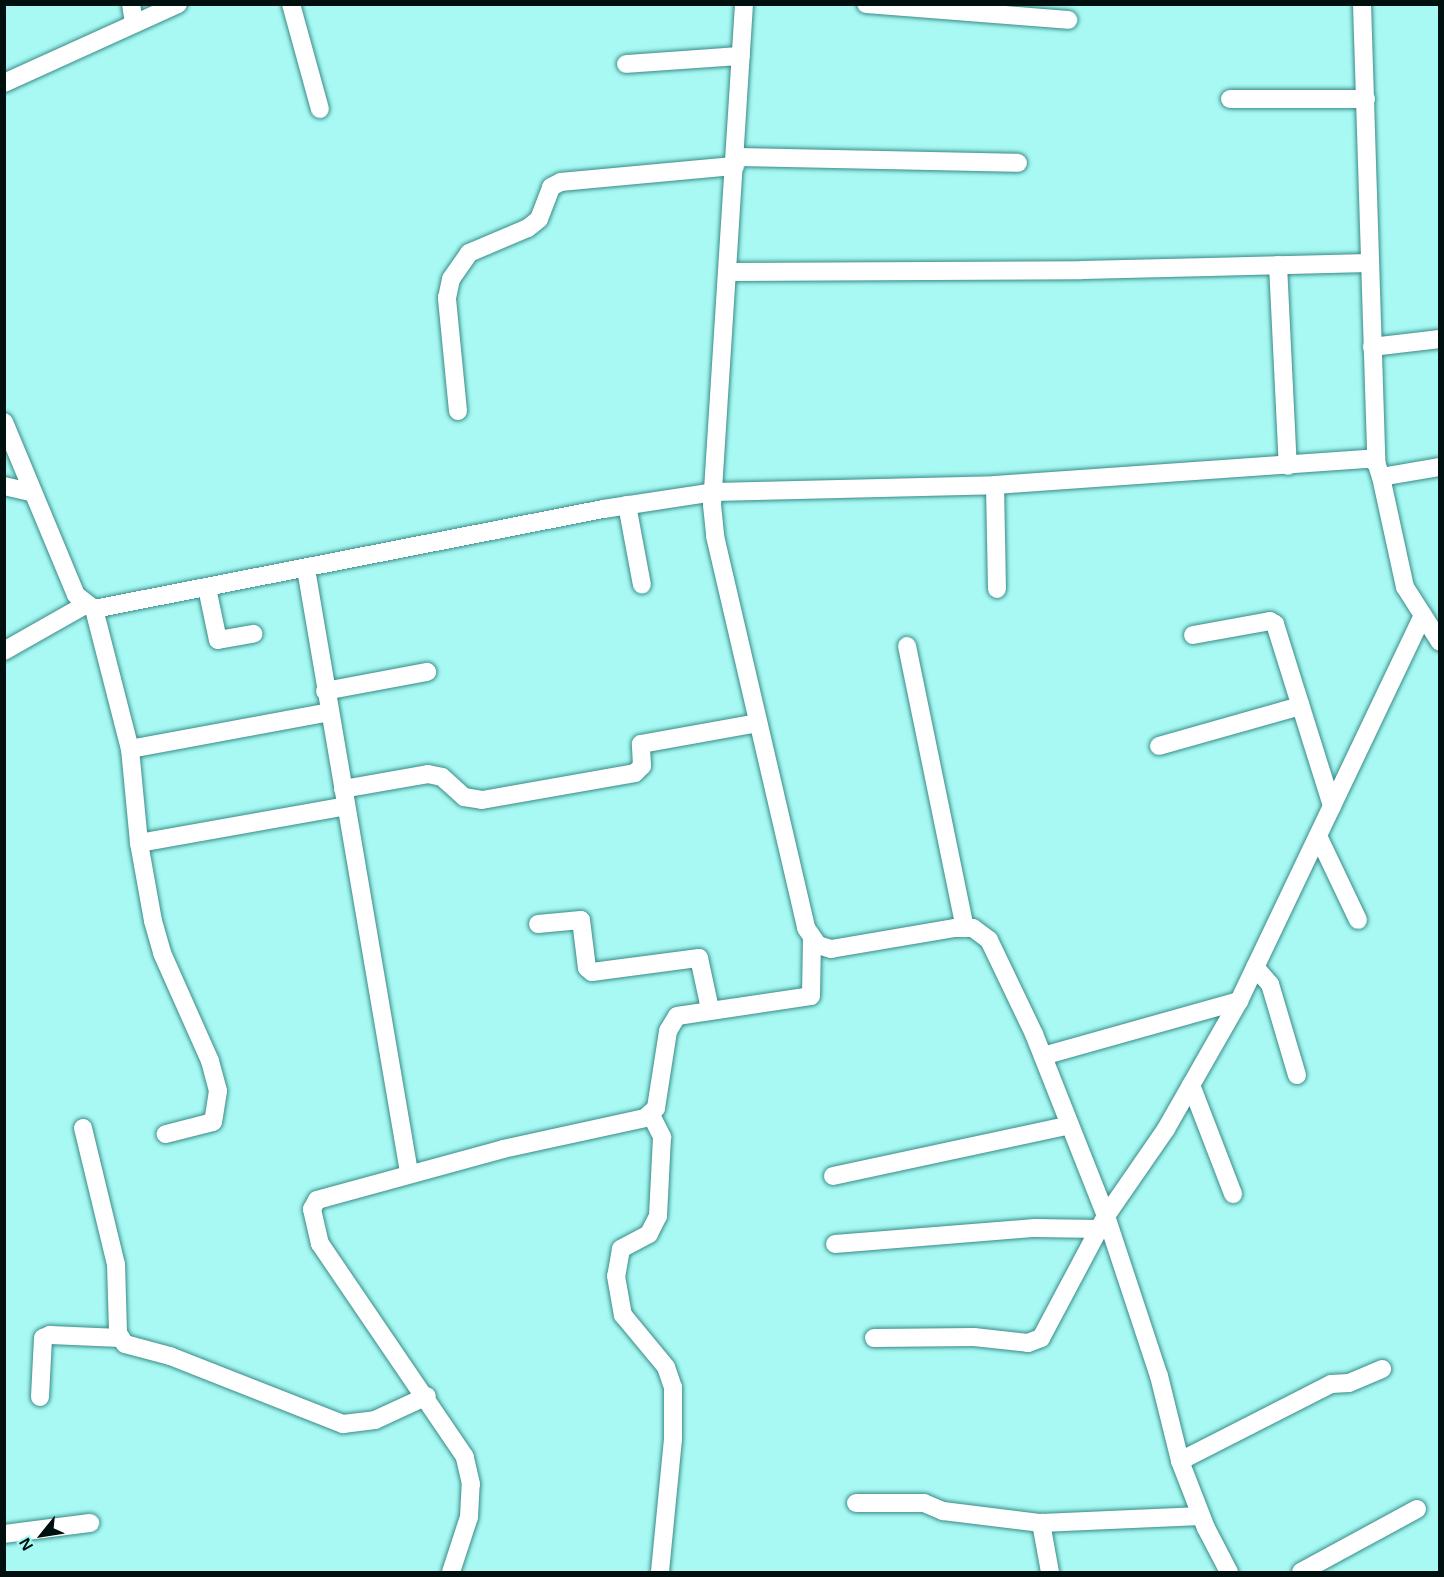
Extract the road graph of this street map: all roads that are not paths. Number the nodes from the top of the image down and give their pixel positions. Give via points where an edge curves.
1 (131, 4) edge
2 (178, 4) edge
3 (291, 4) edge
4 (744, 4) edge
5 (866, 4) edge
6 (1362, 4) edge
7 (1068, 20) dead end
8 (134, 23) junction
9 (741, 56) junction
10 (626, 64) dead end
11 (4, 83) edge
12 (1230, 99) dead end
13 (1366, 99) junction
14 (320, 109) dead end
15 (735, 162) junction
16 (1018, 163) dead end
17 (1369, 263) junction
18 (1278, 265) junction
19 (728, 272) junction
20 (1440, 339) edge
21 (1372, 347) junction
22 (458, 411) dead end
23 (4, 422) edge
24 (1288, 466) junction
25 (1440, 467) edge
26 (1378, 469) junction
27 (995, 485) junction
28 (4, 486) edge
29 (31, 492) junction
30 (714, 492) junction
31 (627, 505) junction
32 (306, 569) junction
33 (642, 585) dead end
34 (207, 588) junction
35 (997, 589) dead end
36 (90, 607) junction
37 (1423, 616) junction
38 (253, 634) dead end
39 (1193, 635) dead end
40 (1440, 642) edge
41 (907, 646) dead end
42 (4, 651) edge
43 (427, 672) dead end
44 (325, 691) junction
45 (1300, 706) junction
46 (329, 712) junction
47 (758, 723) junction
48 (1159, 746) dead end
49 (130, 749) junction
50 (344, 798) junction
51 (1332, 806) junction
52 (1318, 836) junction
53 (139, 843) junction
54 (1358, 920) dead end
55 (538, 924) dead end
56 (965, 928) junction
57 (812, 939) junction
58 (1255, 967) junction
59 (1239, 1001) junction
60 (710, 1009) junction
61 (1043, 1056) junction
62 (1297, 1075) dead end
63 (1191, 1085) junction
64 (651, 1114) junction
65 (1070, 1125) junction
66 (83, 1128) dead end
67 (166, 1134) dead end
68 (409, 1172) junction
69 (833, 1176) dead end
70 (1233, 1194) dead end
71 (1103, 1223) junction
72 (835, 1244) dead end
73 (120, 1338) junction
74 (874, 1338) dead end
75 (1382, 1369) dead end
76 (427, 1396) junction
77 (40, 1398) dead end
78 (1180, 1461) junction
79 (856, 1503) dead end
80 (1417, 1509) dead end
81 (1201, 1516) junction
82 (1041, 1522) junction
83 (90, 1524) dead end
84 (4, 1534) edge
85 (451, 1572) edge
86 (660, 1572) edge
87 (1050, 1572) edge
88 (1229, 1572) edge
89 (1301, 1572) edge

1 - 8 street
2 - 8 street
3 - 14 street
4 - 9 street
5 - 7 street
6 - 13 street
8 - 11 street
9 - 10 street
9 - 15 street
12 - 13 street
13 - 17 street
15 - 16 street
15 - 19 street
15 - 22 street via 561,182 551,187 539,219 528,228 469,253 451,279 447,298
17 - 18 street
17 - 21 street
18 - 19 street
18 - 24 street
19 - 30 street via 713,445
20 - 21 street
21 - 26 street
23 - 29 street
24 - 26 street via 1368,459
24 - 27 street
25 - 26 street
26 - 37 street via 1405,587
27 - 30 street
27 - 35 street
28 - 29 street
29 - 36 street via 76,595
30 - 31 street
30 - 47 street via 715,536
31 - 32 street
31 - 33 street
32 - 34 street
32 - 44 street
34 - 36 street
34 - 38 street via 218,640
36 - 42 street
36 - 49 street
37 - 40 street
37 - 51 street
39 - 45 street via 1273,622
41 - 56 street
43 - 44 street
44 - 46 street
45 - 48 street
45 - 51 street
46 - 49 street
46 - 50 street
47 - 50 street via 641,744 642,766 635,773 482,800 464,796 442,777 428,774
47 - 57 street via 806,928
49 - 53 street
50 - 53 street
50 - 68 street
51 - 52 street
52 - 54 street
52 - 58 street
53 - 67 street via 162,952 210,1061 218,1090 213,1122
55 - 60 street via 581,920 587,968 592,972 699,958
56 - 57 street via 831,949
56 - 61 street via 973,928 989,940
57 - 60 street via 812,996
58 - 59 street
58 - 62 street via 1270,984
59 - 61 street
59 - 63 street
60 - 64 street via 677,1016 668,1031
61 - 65 street
63 - 70 street
63 - 71 street
64 - 68 street
64 - 86 street via 662,1137 658,1216 648,1234 621,1249 616,1276 623,1315 666,1367 673,1387 673,1439
65 - 69 street
65 - 71 street
66 - 73 street via 116,1264
68 - 76 street via 325,1195 316,1200 312,1209 320,1244
71 - 72 street
71 - 74 street via 1045,1332 1035,1342 974,1337
71 - 78 street via 1159,1376
73 - 76 street via 125,1344 170,1356 344,1424 375,1420
73 - 77 street via 43,1338
75 - 78 street via 1349,1383 1331,1384
76 - 85 street via 465,1457 471,1484 469,1517
78 - 81 street
79 - 82 street via 924,1503 943,1510
80 - 89 street
81 - 82 street
81 - 88 street
82 - 87 street
83 - 84 street

